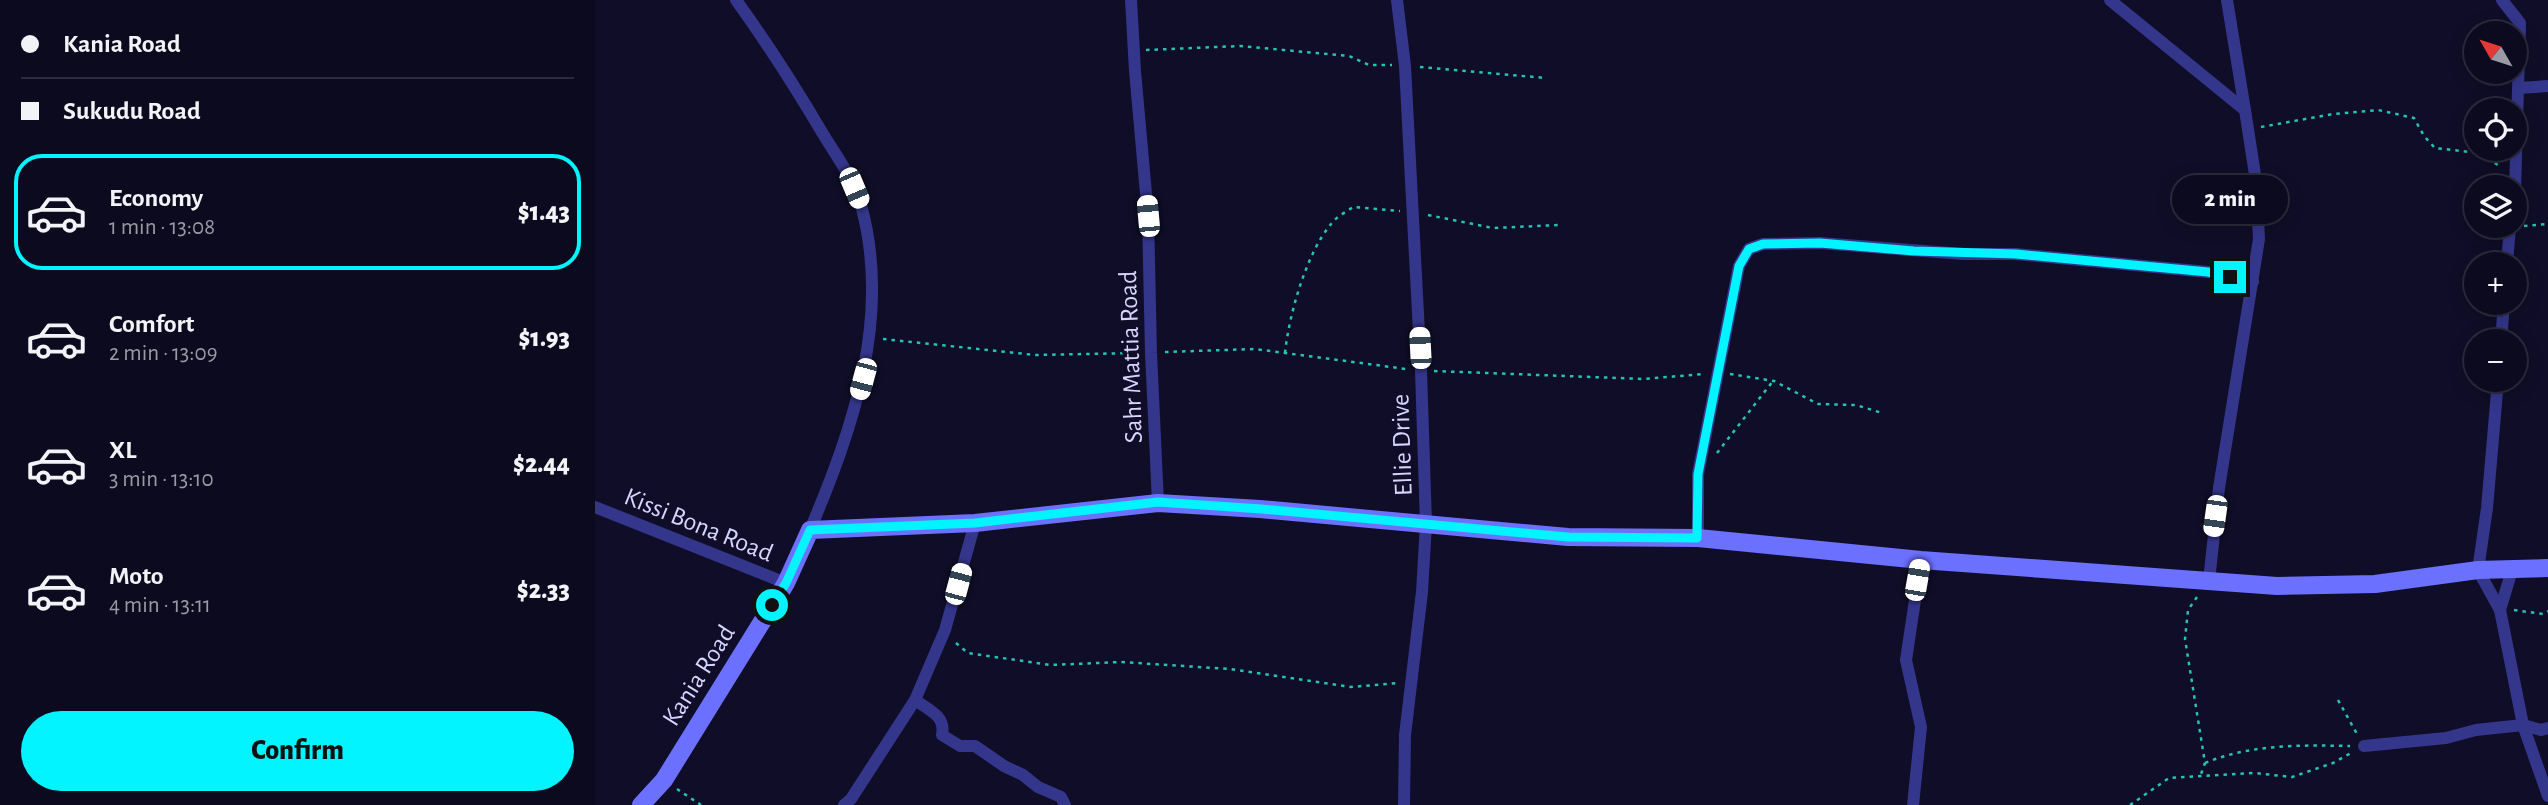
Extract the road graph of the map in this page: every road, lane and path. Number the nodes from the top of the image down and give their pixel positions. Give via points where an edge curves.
1 (736, 0) edge
2 (1131, 0) edge
3 (1397, 0) edge
4 (2110, 0) edge
5 (2227, 0) edge
6 (2502, 0) edge
7 (1133, 50) junction
8 (1405, 65) junction
9 (1546, 78) dead end
10 (2548, 86) edge
11 (2519, 88) junction
12 (2245, 110) junction
13 (2248, 129) junction
14 (2505, 175) edge
15 (2515, 175) edge
16 (1412, 212) junction
17 (2548, 224) edge
18 (1559, 225) dead end
19 (2527, 225) edge
20 (2252, 282) junction
21 (869, 337) junction
22 (1150, 353) junction
23 (1285, 353) junction
24 (1421, 371) junction
25 (1717, 372) junction
26 (1774, 381) junction
27 (2497, 392) edge
28 (1882, 412) dead end
29 (1698, 474) junction
30 (1158, 502) junction
31 (595, 507) edge
32 (975, 523) junction
33 (1426, 524) junction
34 (810, 530) junction
35 (1697, 538) junction
36 (1921, 560) junction
37 (2548, 568) edge
38 (2478, 570) junction
39 (2512, 570) junction
40 (2209, 580) junction
41 (786, 583) junction
42 (2500, 610) junction
43 (2548, 611) edge
44 (945, 630) junction
45 (1410, 682) junction
46 (915, 700) junction
47 (2337, 700) dead end
48 (2523, 725) junction
49 (2548, 728) edge
50 (2364, 746) junction
51 (2205, 762) junction
52 (2200, 777) junction
53 (664, 780) junction
54 (2548, 796) edge
55 (641, 805) edge
56 (701, 805) edge
57 (844, 805) edge
58 (1065, 805) edge
59 (1404, 805) edge
60 (1913, 805) edge
61 (2130, 805) edge

1 - 21 street via 790,79 861,203 873,285
2 - 7 street, Sahr Mattia Road
3 - 8 street, Ellie Drive
4 - 12 street
5 - 12 street
6 - 11 street via 2520,23
7 - 8 path via 1240,47 1349,56 1369,65
7 - 22 street, Sahr Mattia Road via 1148,216
8 - 9 path
8 - 16 street, Ellie Drive
10 - 11 street
11 - 15 street
12 - 13 street
13 - 14 path via 2378,110 2414,118 2435,148 2479,153
13 - 20 street via 2259,239
16 - 18 path via 1493,228
16 - 23 path via 1353,207 1332,223 1310,261 1288,323
16 - 24 street, Ellie Drive
17 - 19 path
20 - 25 street via 2208,272 2016,254 1763,244 1749,249 1739,266
20 - 40 street via 2218,488
21 - 22 path via 1035,355
21 - 34 street via 849,430
22 - 23 path via 1255,349
22 - 30 street, Sahr Mattia Road
23 - 24 path
24 - 25 path via 1644,379
24 - 33 street, Ellie Drive
25 - 26 path
25 - 29 street
26 - 28 path via 1818,404 1856,405
26 - 29 path
27 - 38 street
29 - 35 street
30 - 32 main road
30 - 33 main road
31 - 41 street, Kissi Bona Road
32 - 34 main road
32 - 44 street
33 - 35 main road via 1568,537
33 - 45 street, Ellie Drive
34 - 41 main road, Kania Road
35 - 36 main road
36 - 40 main road
36 - 60 street via 1906,660 1921,727
37 - 39 main road
38 - 39 main road
38 - 40 main road via 2375,584 2277,586
38 - 42 street
39 - 42 street
40 - 51 path via 2187,610 2185,639
41 - 53 main road, Kania Road
42 - 43 path
42 - 48 street
44 - 45 path via 968,653 1050,665 1121,662 1230,669 1351,687
44 - 46 street
45 - 59 street, Ellie Drive
46 - 57 street
46 - 58 street via 939,717 942,735 960,746 975,746 1038,788 1061,796
47 - 50 path
48 - 49 street
48 - 50 street
48 - 54 street
50 - 51 path via 2295,745 2230,752
50 - 52 path via 2292,777 2254,773
51 - 52 path
52 - 61 path via 2169,778
53 - 55 main road, Kania Road
53 - 56 path

